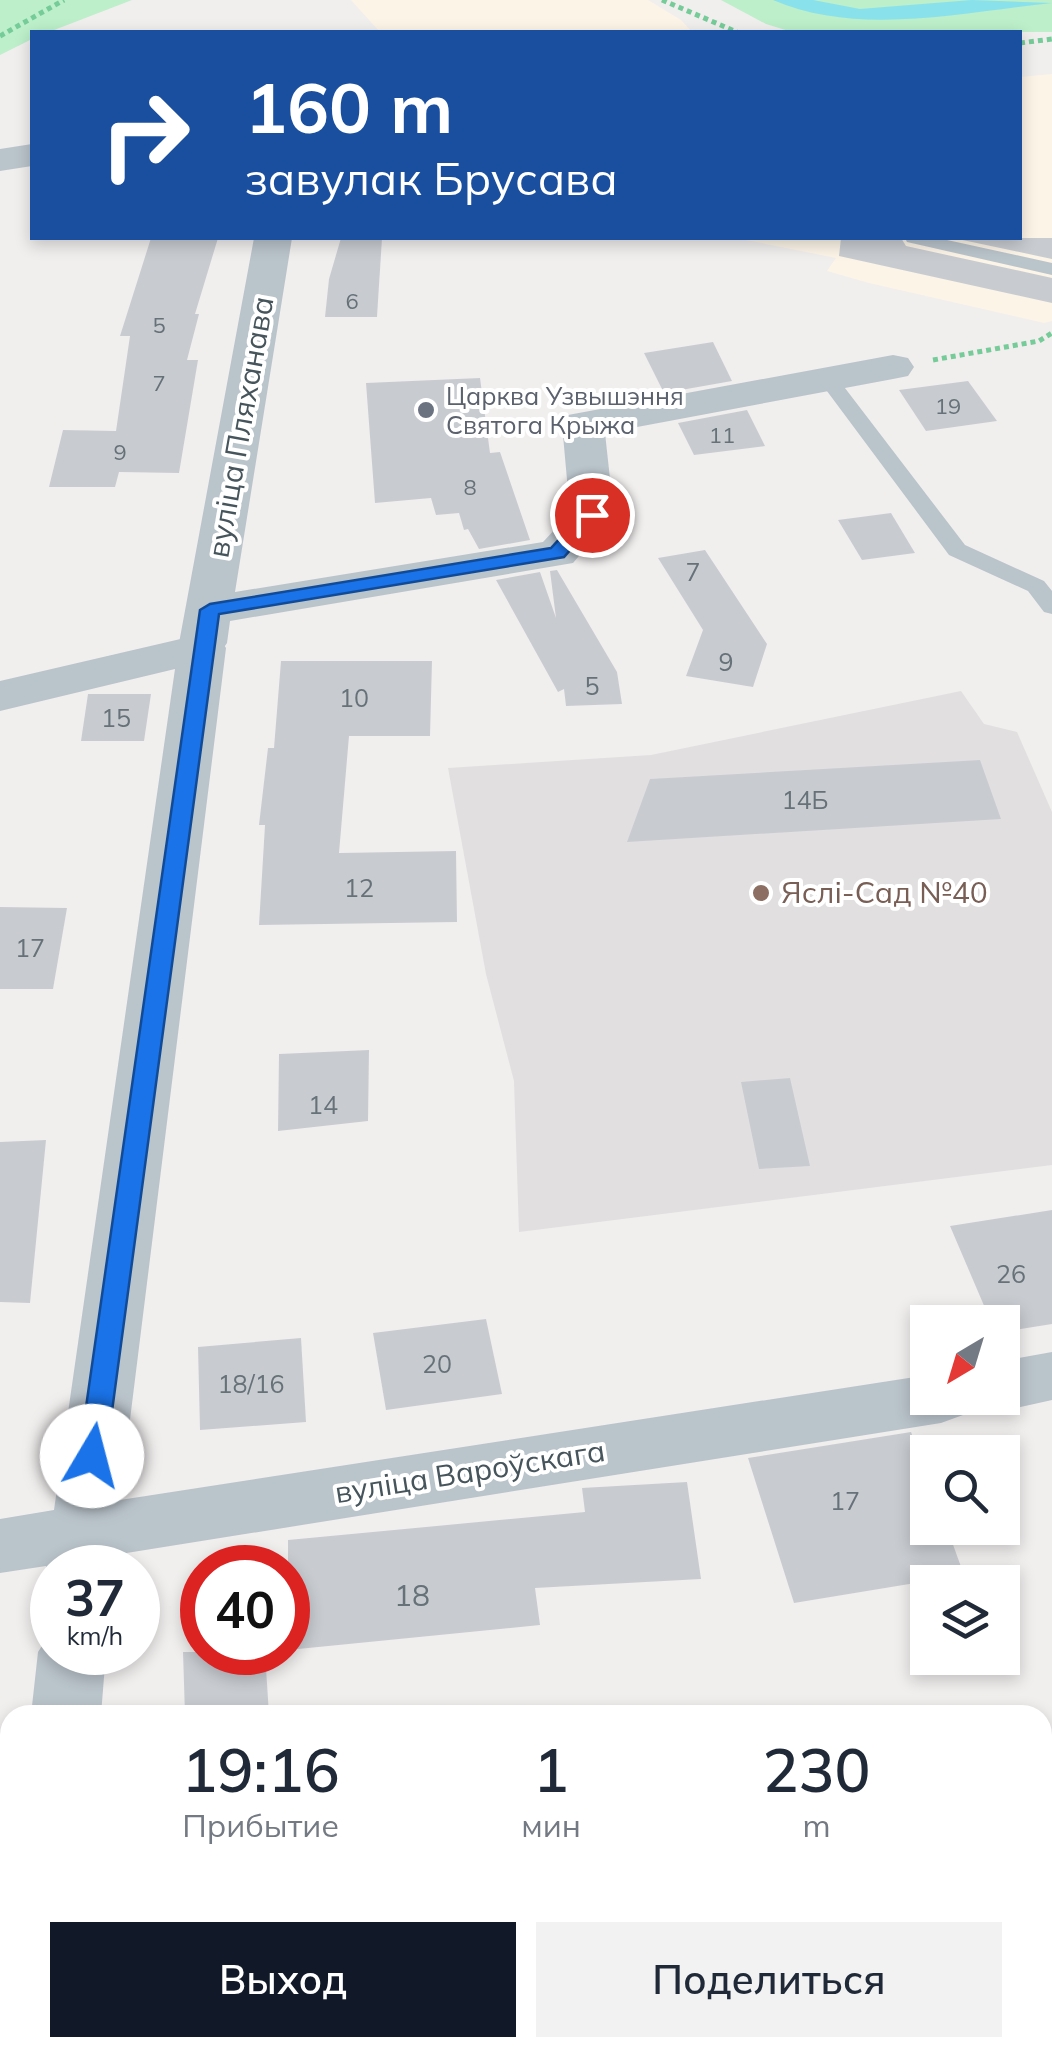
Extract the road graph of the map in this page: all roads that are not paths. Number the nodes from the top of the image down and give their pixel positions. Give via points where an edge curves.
1 (30, 146) edge
2 (0, 148) edge
3 (30, 155) edge
4 (0, 160) edge
5 (273, 240) edge
6 (923, 240) edge
7 (1052, 268) edge
8 (893, 367) road end
9 (828, 379) junction
10 (1052, 607) edge
11 (206, 629) junction
12 (0, 696) edge
13 (1052, 1376) edge
14 (1020, 1382) edge
15 (910, 1403) edge
16 (82, 1545) edge
17 (109, 1545) edge
18 (0, 1546) edge
19 (30, 1547) edge
20 (70, 1675) edge
21 (67, 1705) edge

1 - 2 street
3 - 4 street
5 - 11 street, вуліца Пляханава
6 - 7 lane
8 - 9 street
9 - 10 lane via 957,550 1036,586
9 - 11 street via 583,424 592,515 557,553
11 - 12 street
11 - 16 street, вуліца Пляханава
13 - 14 street
15 - 17 street, вуліца Вароўскага
18 - 19 street, вуліца Вароўскага
20 - 21 street

